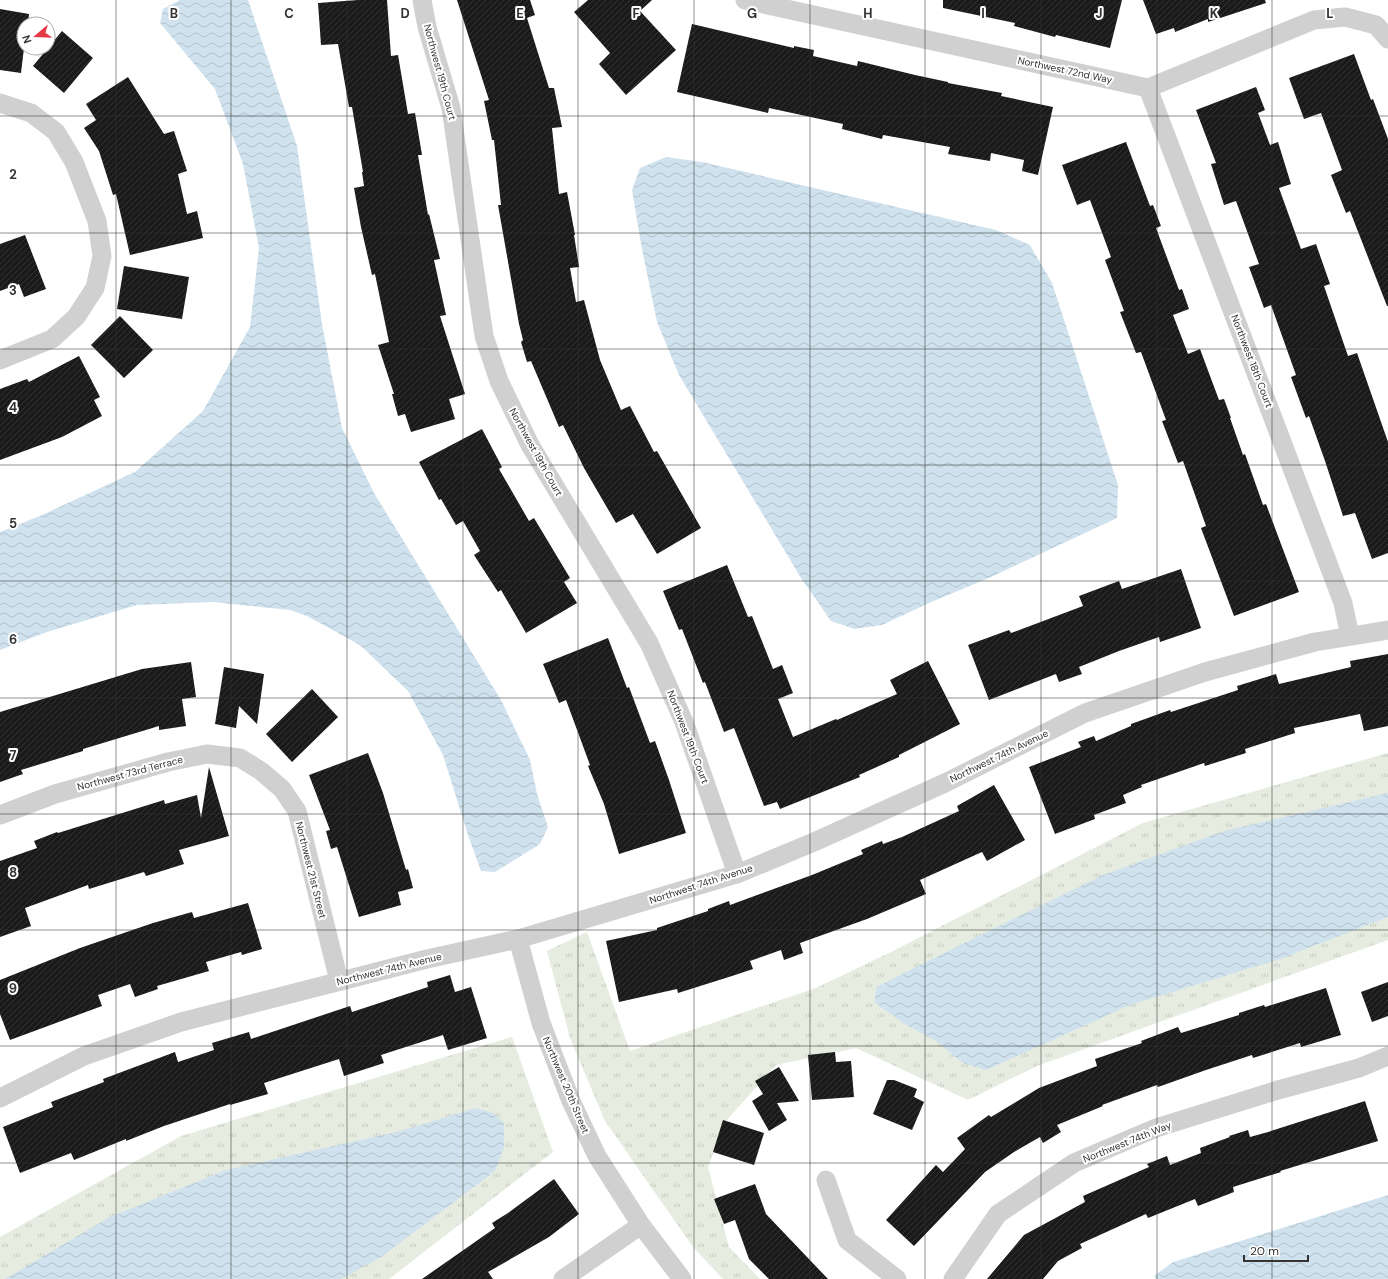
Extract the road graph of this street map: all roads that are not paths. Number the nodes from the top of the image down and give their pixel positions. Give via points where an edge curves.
1 (422, 0) edge
2 (745, 0) edge
3 (1382, 32) edge
4 (1148, 88) junction
5 (0, 103) edge
6 (0, 360) edge
7 (1388, 630) edge
8 (1350, 636) junction
9 (261, 771) joint
10 (0, 815) edge
11 (738, 874) junction
12 (518, 939) junction
13 (339, 981) junction
14 (1388, 1056) edge
15 (0, 1098) edge
16 (826, 1180) dead end
17 (641, 1225) junction
18 (563, 1279) edge
19 (682, 1279) edge
20 (897, 1279) edge
21 (953, 1279) edge

1 - 11 street, Northwest 19th Court via 427,27 451,108 484,336 499,382 530,445 649,642 684,722
2 - 4 street, Northwest 72nd Way
3 - 4 street via 1345,17 1314,20
4 - 8 street, Northwest 18th Court via 1343,603
5 - 6 street via 31,113 56,132 74,162 97,221 102,256 95,288 76,317 52,339
7 - 8 street, Northwest 74th Avenue
8 - 11 street, Northwest 74th Avenue via 1315,642 1205,672 1085,713 945,783
9 - 10 street, Northwest 73rd Terrace via 240,758 207,754 168,762 55,794
9 - 13 street, Northwest 21st Street via 282,789 297,811
11 - 12 street, Northwest 74th Avenue
12 - 13 street, Northwest 74th Avenue
12 - 17 street, Northwest 20th Street via 541,1023 571,1101 597,1156
13 - 15 street, Northwest 74th Avenue via 181,1022 84,1056
14 - 21 street, Northwest 74th Way via 1359,1068 1156,1128 1074,1164 998,1214
16 - 20 street via 848,1240
17 - 18 street
17 - 19 street, Northwest 20th Street

